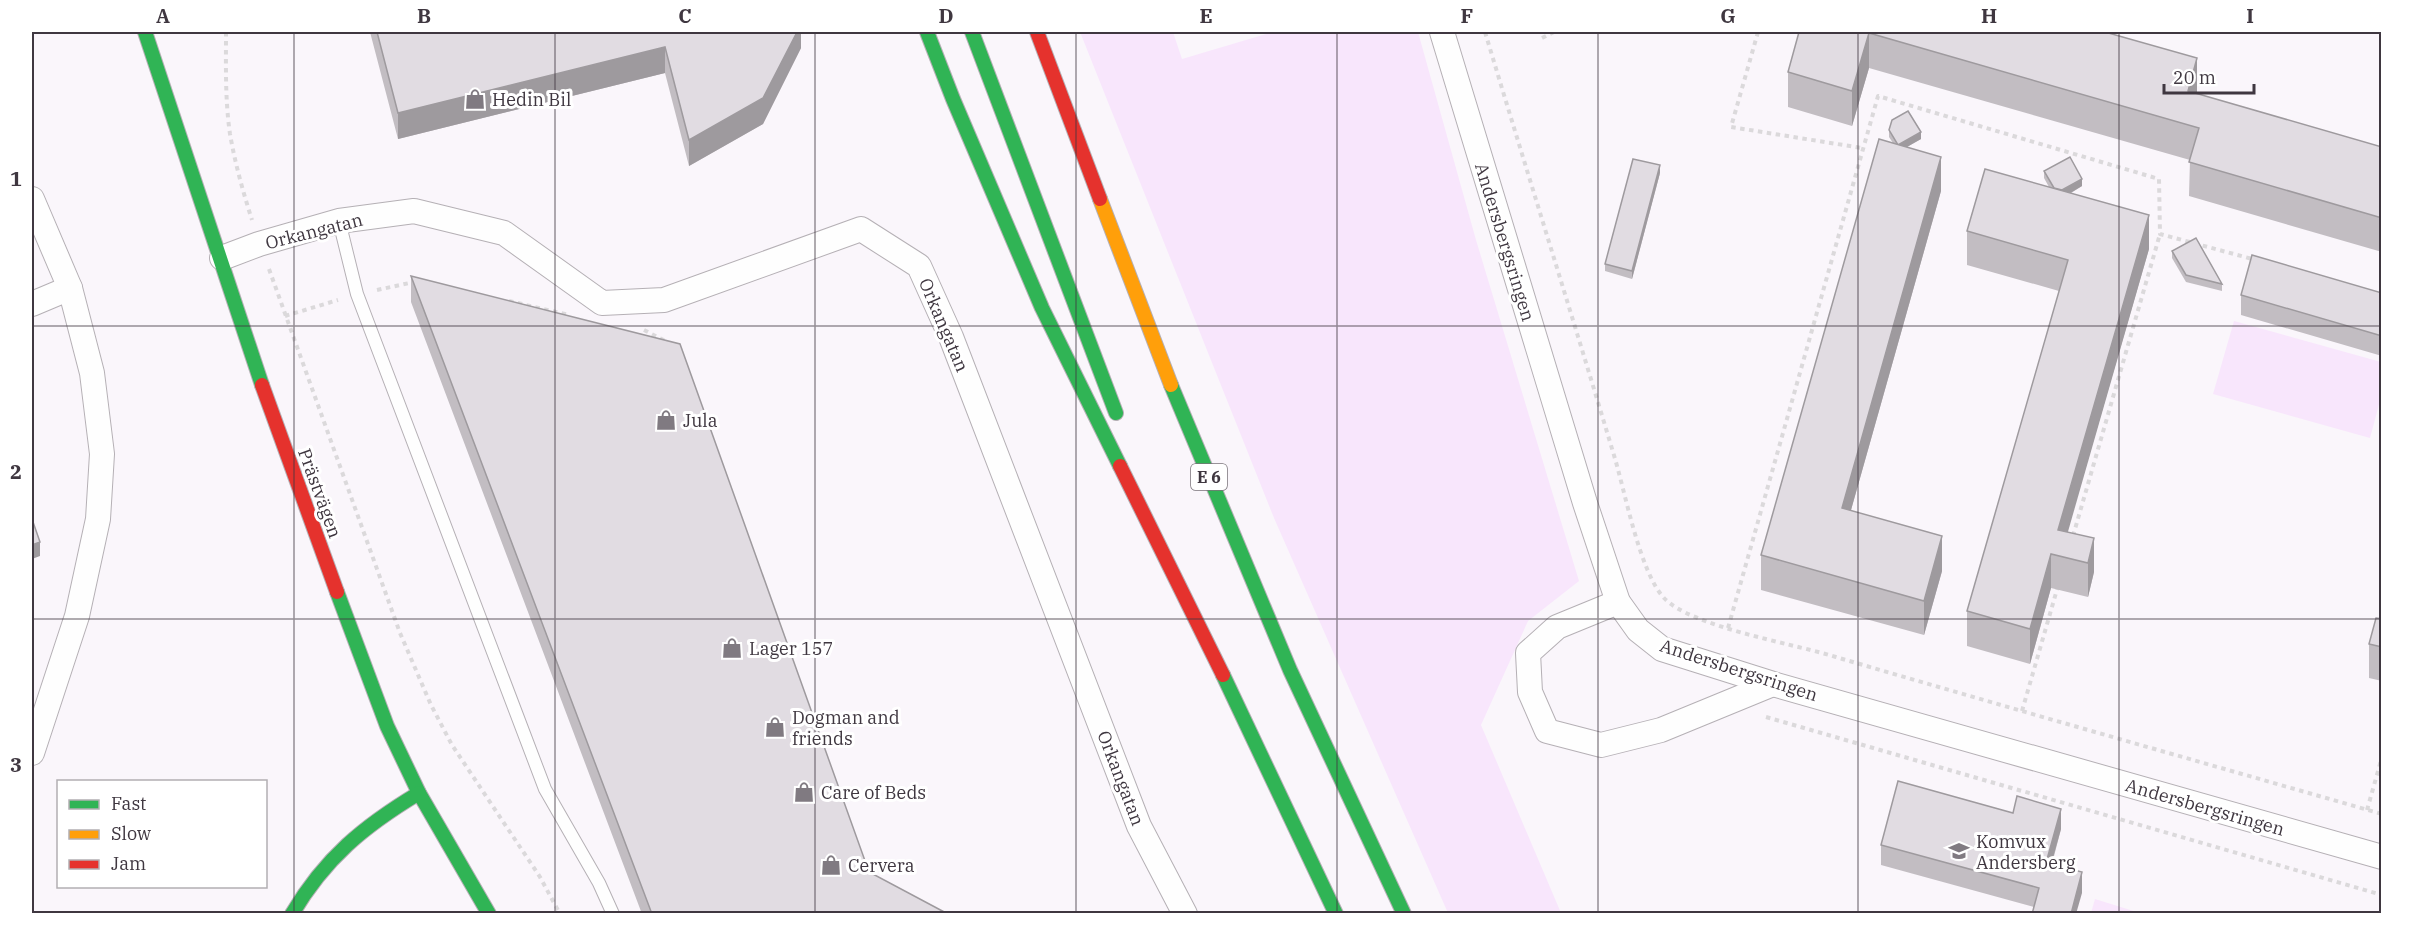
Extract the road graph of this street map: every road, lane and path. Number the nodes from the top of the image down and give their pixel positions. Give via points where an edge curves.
1 (145, 32) edge
2 (226, 32) edge
3 (927, 32) edge
4 (972, 32) edge
5 (1037, 32) edge
6 (1442, 32) edge
7 (1485, 32) edge
8 (1554, 32) edge
9 (1758, 32) edge
10 (1542, 38) dead end
11 (1862, 148) junction
12 (32, 199) edge
13 (339, 221) junction
14 (2160, 234) junction
15 (259, 244) junction
16 (222, 258) junction
17 (2259, 261) edge
18 (423, 284) edge
19 (70, 288) junction
20 (357, 294) junction
21 (498, 299) edge
22 (32, 304) edge
23 (285, 316) junction
24 (579, 318) edge
25 (636, 328) dead end
26 (673, 351) edge
27 (1122, 430) dead end
28 (1150, 496) dead end
29 (2071, 541) edge
30 (2061, 575) edge
31 (1618, 602) junction
32 (1728, 628) junction
33 (1773, 684) junction
34 (1233, 694) junction
35 (1749, 694) junction
36 (2022, 711) junction
37 (32, 753) edge
38 (2382, 757) edge
39 (419, 793) junction
40 (2367, 810) junction
41 (2382, 814) edge
42 (2382, 857) edge
43 (2382, 895) edge
44 (292, 914) edge
45 (489, 914) edge
46 (560, 914) edge
47 (614, 914) edge
48 (1185, 914) edge
49 (1336, 914) edge
50 (1404, 914) edge

1 - 16 main road, Prästvägen
2 - 15 path via 230,134
3 - 34 main road via 1042,308
4 - 27 main road
5 - 50 main road, E 6 via 1164,369 1290,670
6 - 31 street, Andersbergsringen
7 - 32 path via 1645,564 1654,584 1678,610
8 - 10 path
9 - 11 path via 1731,127
11 - 14 path via 1878,96 2159,179
11 - 32 path
12 - 19 street
13 - 15 street, Orkangatan
13 - 20 lane
13 - 48 street, Orkangatan via 414,212 504,233 602,303 664,300 861,229 919,266 951,337 1139,826
14 - 17 path
14 - 29 path
15 - 16 street, Orkangatan
15 - 23 path
16 - 39 main road, Prästvägen via 275,426 387,726
18 - 20 path via 414,282
19 - 22 street
19 - 37 street via 92,373 102,454 98,519 77,616
20 - 23 path
20 - 47 lane via 545,789
21 - 24 path
23 - 46 path via 400,633 431,705 452,745 540,877
25 - 26 path via 669,342
28 - 34 main road
30 - 36 path
31 - 33 street, Andersbergsringen via 1638,630 1662,649
31 - 35 street via 1557,627 1528,652 1530,692 1547,731 1600,746 1661,730
32 - 36 path
33 - 35 street
33 - 42 street, Andersbergsringen
34 - 49 main road
35 - 43 path via 1758,714
36 - 40 path
38 - 40 path
39 - 44 main road via 362,828 333,854 306,888
39 - 45 main road, Prästvägen
40 - 41 path

